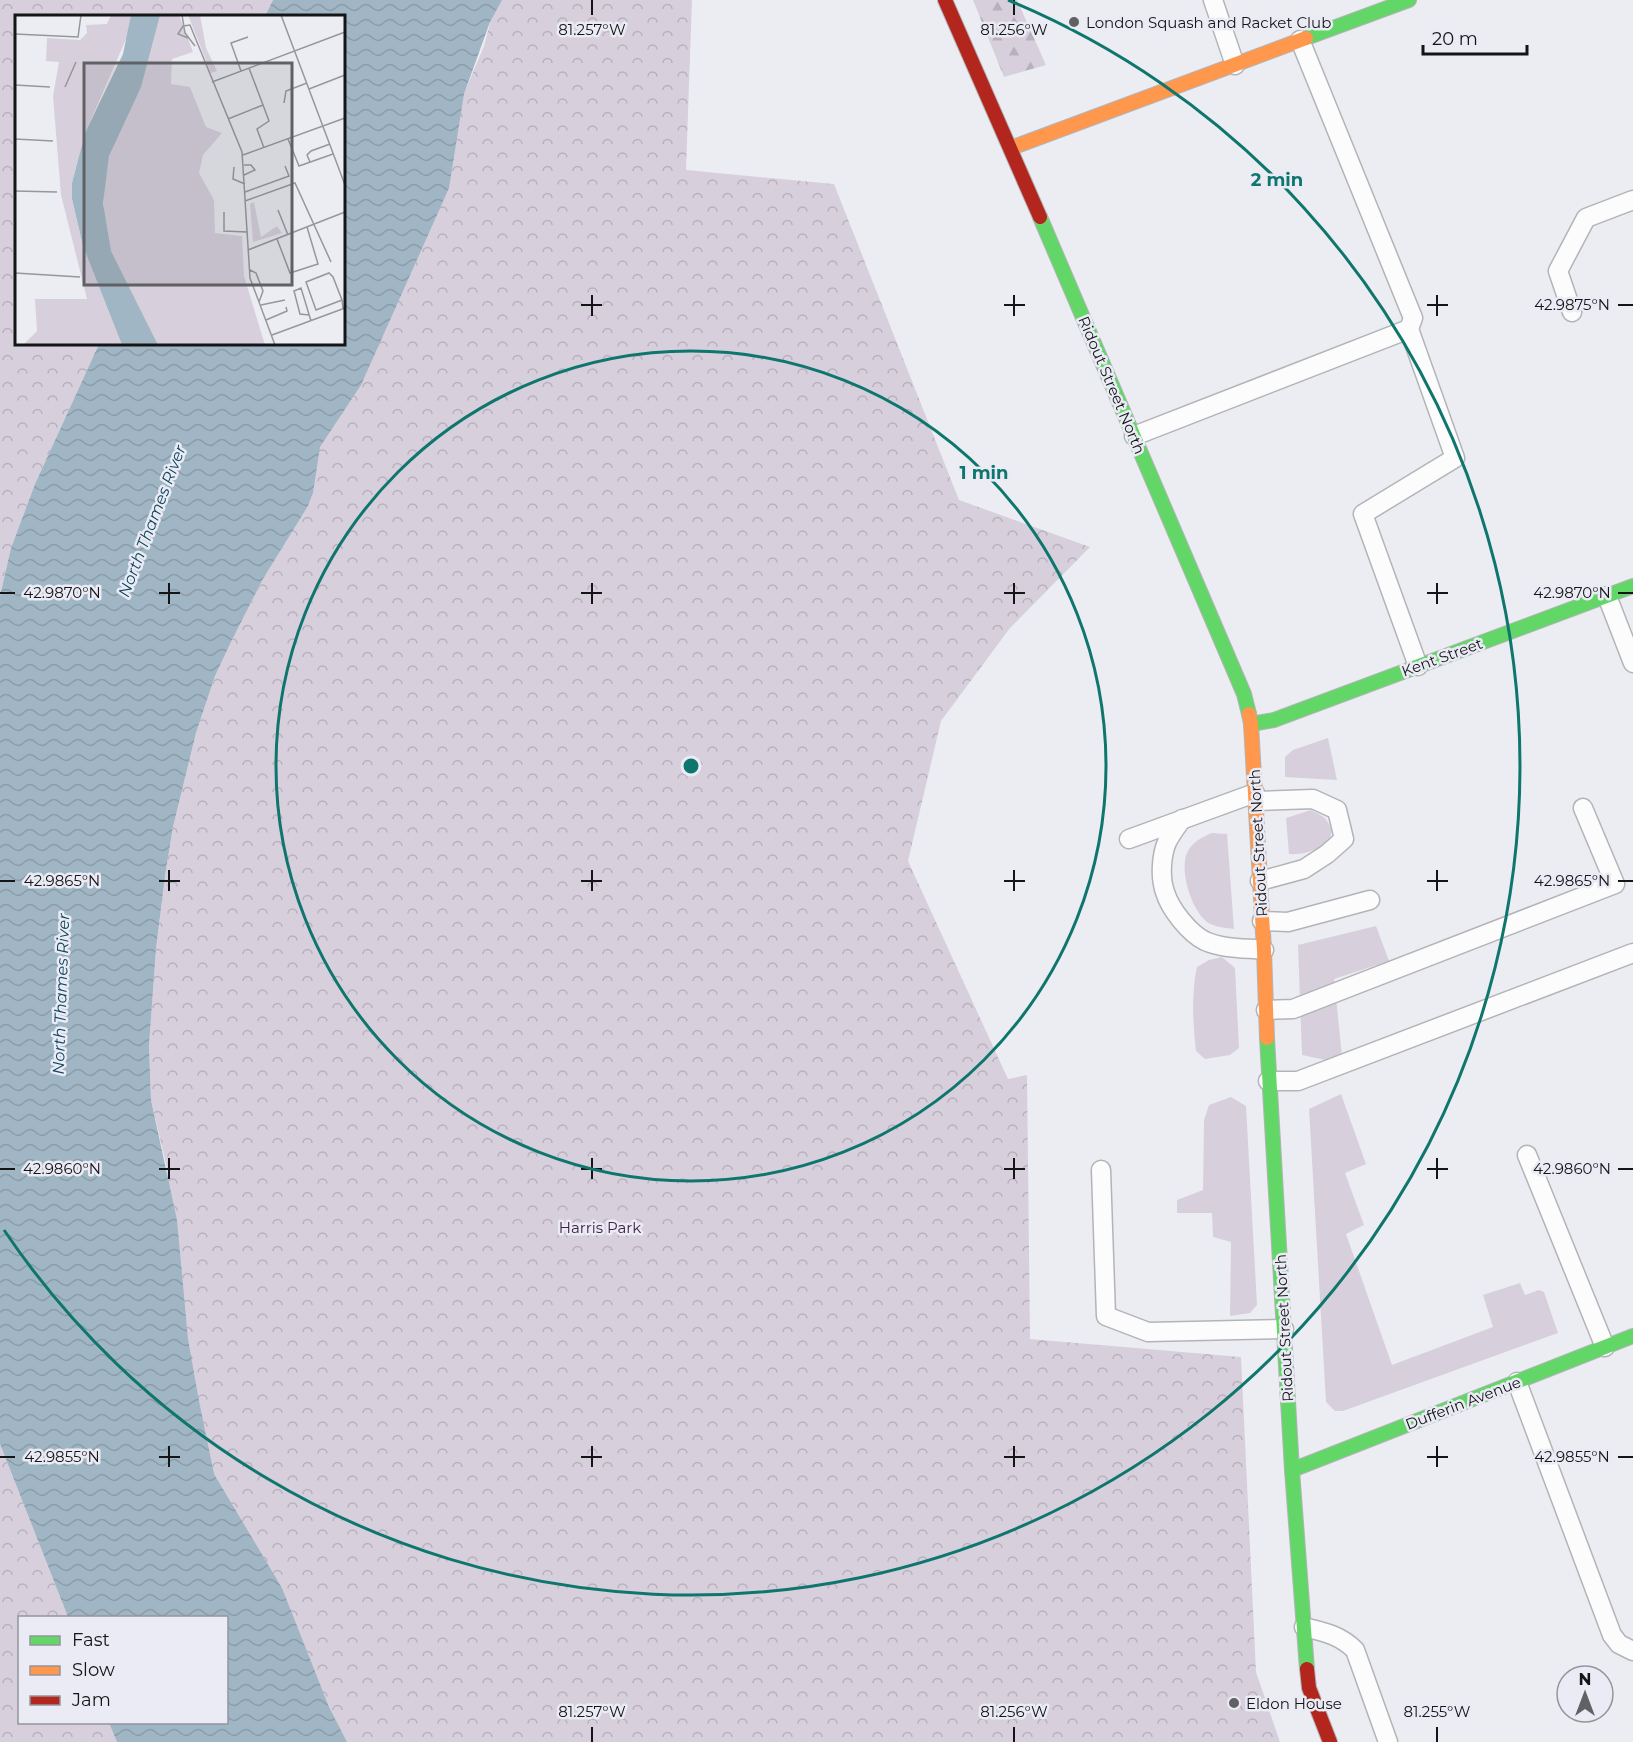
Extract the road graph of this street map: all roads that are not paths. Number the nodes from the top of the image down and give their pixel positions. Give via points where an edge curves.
1 (945, 0) edge
2 (1213, 0) edge
3 (1409, 0) edge
4 (1300, 40) junction
5 (1235, 65) junction
6 (1011, 148) junction
7 (1633, 200) edge
8 (1572, 312) dead end
9 (1409, 329) junction
10 (1134, 436) junction
11 (1633, 586) edge
12 (1607, 596) junction
13 (1633, 663) edge
14 (1418, 666) junction
15 (1251, 724) junction
16 (1256, 797) junction
17 (1583, 808) dead end
18 (1182, 819) junction
19 (1129, 839) dead end
20 (1260, 881) junction
21 (1370, 900) dead end
22 (1262, 921) junction
23 (1264, 950) junction
24 (1633, 953) edge
25 (1266, 1010) junction
26 (1268, 1081) junction
27 (1527, 1155) dead end
28 (1101, 1170) dead end
29 (1284, 1329) junction
30 (1633, 1336) edge
31 (1605, 1347) junction
32 (1517, 1382) junction
33 (1292, 1470) junction
34 (1304, 1627) junction
35 (1633, 1651) edge
36 (1330, 1742) edge
37 (1388, 1742) edge

1 - 6 street, Ridout Street North
2 - 5 lane
3 - 4 street
4 - 5 street
4 - 9 lane via 1413,318
5 - 6 street
6 - 10 street, Ridout Street North
7 - 8 lane via 1586,218 1558,271
9 - 10 lane
9 - 14 lane via 1455,458 1363,514
10 - 15 street, Ridout Street North via 1244,694
11 - 12 street, Kent Street
12 - 13 lane
12 - 14 street, Kent Street
14 - 15 street, Kent Street via 1274,720
15 - 16 street, Ridout Street North
16 - 18 lane
16 - 20 street, Ridout Street North
16 - 20 lane via 1313,799 1337,810 1344,839 1304,869
17 - 25 lane via 1616,884 1293,1009
18 - 19 lane
18 - 23 lane via 1167,843 1162,867 1164,892 1176,913 1191,932 1205,941
20 - 22 street, Ridout Street North
21 - 22 lane via 1288,922
22 - 23 street, Ridout Street North
23 - 25 street, Ridout Street North
24 - 26 lane via 1298,1081
25 - 26 street, Ridout Street North
26 - 29 street, Ridout Street North
27 - 31 lane
28 - 29 lane via 1106,1316 1148,1332
29 - 33 street, Ridout Street North
30 - 31 street, Dufferin Avenue
31 - 32 street, Dufferin Avenue
32 - 33 street, Dufferin Avenue
32 - 35 lane via 1612,1635
33 - 34 street, Ridout Street North
34 - 36 street, Ridout Street North via 1310,1688
34 - 37 lane via 1338,1636 1355,1650

